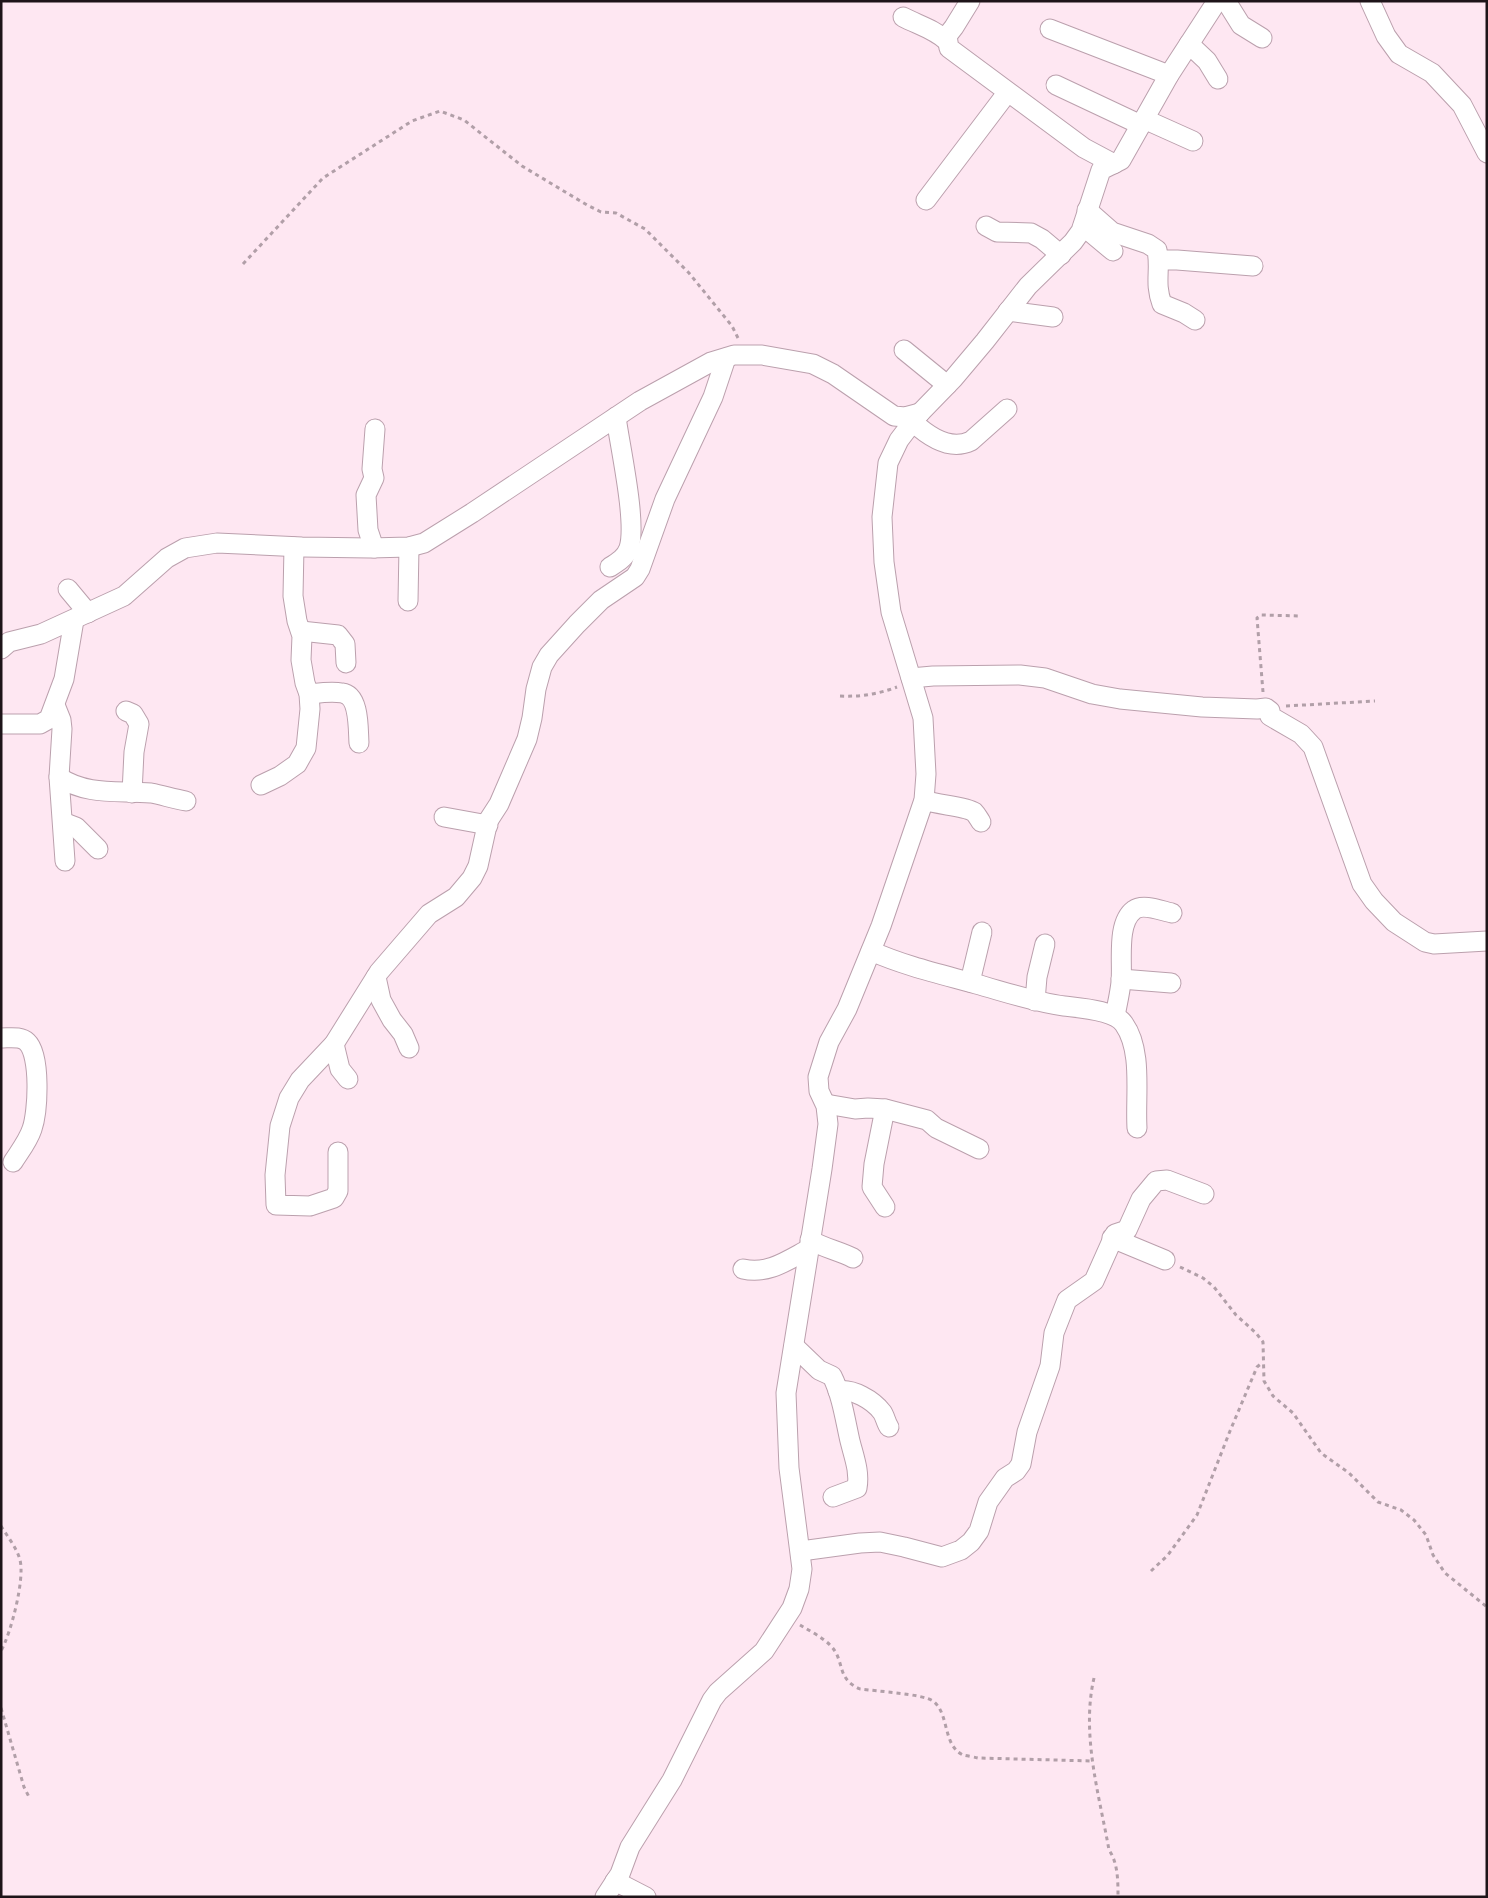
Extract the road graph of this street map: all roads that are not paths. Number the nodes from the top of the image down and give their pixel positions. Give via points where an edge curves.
1 (970, 1) edge
2 (1217, 1) edge
3 (1226, 1) edge
4 (1370, 1) edge
5 (903, 17) dead end
6 (1050, 29) dead end
7 (1262, 38) dead end
8 (947, 41) junction
9 (1189, 44) junction
10 (1169, 75) junction
11 (1218, 79) dead end
12 (1056, 84) dead end
13 (1007, 93) junction
14 (1143, 122) junction
15 (1193, 141) dead end
16 (1487, 152) edge
17 (1114, 164) junction
18 (926, 200) dead end
19 (1085, 218) junction
20 (986, 226) dead end
21 (1113, 251) dead end
22 (1061, 255) junction
23 (1159, 260) junction
24 (1253, 266) dead end
25 (1008, 311) junction
26 (1053, 317) dead end
27 (1195, 320) dead end
28 (904, 350) dead end
29 (735, 356) junction
30 (947, 385) junction
31 (1007, 409) dead end
32 (616, 417) junction
33 (916, 418) junction
34 (375, 429) dead end
35 (294, 547) junction
36 (409, 547) junction
37 (374, 548) junction
38 (610, 567) dead end
39 (68, 588) dead end
40 (408, 601) dead end
41 (81, 616) junction
42 (300, 631) junction
43 (1, 649) edge
44 (346, 663) dead end
45 (912, 680) junction
46 (309, 694) junction
47 (55, 705) junction
48 (126, 711) dead end
49 (1, 724) edge
50 (358, 743) dead end
51 (59, 777) junction
52 (261, 785) dead end
53 (132, 793) junction
54 (924, 800) junction
55 (186, 801) dead end
56 (444, 817) dead end
57 (63, 822) junction
58 (981, 822) dead end
59 (488, 825) junction
60 (98, 849) dead end
61 (64, 862) dead end
62 (1172, 913) dead end
63 (982, 932) dead end
64 (1487, 941) edge
65 (1045, 944) dead end
66 (871, 951) junction
67 (376, 977) junction
68 (1122, 980) junction
69 (970, 982) junction
70 (1172, 983) dead end
71 (1035, 1001) junction
72 (1115, 1016) junction
73 (1, 1038) edge
74 (334, 1044) junction
75 (409, 1048) dead end
76 (348, 1078) dead end
77 (826, 1104) junction
78 (885, 1109) junction
79 (1137, 1128) dead end
80 (979, 1148) dead end
81 (338, 1152) dead end
82 (13, 1162) dead end
83 (1204, 1194) dead end
84 (885, 1207) dead end
85 (1112, 1238) junction
86 (810, 1244) junction
87 (853, 1258) dead end
88 (1165, 1260) road end
89 (743, 1270) dead end
90 (794, 1346) junction
91 (838, 1391) junction
92 (888, 1427) dead end
93 (833, 1497) dead end
94 (801, 1551) junction
95 (610, 1889) edge
96 (646, 1897) edge

1 - 8 street
2 - 9 street
3 - 7 street via 1241,25
4 - 16 street via 1386,36 1399,54 1432,73 1462,105
5 - 8 street via 937,32
6 - 10 street
8 - 13 street via 956,54
9 - 10 street
9 - 11 street via 1207,61
10 - 14 street
12 - 14 street
13 - 17 street via 1084,148
13 - 18 street
14 - 15 street
14 - 17 street via 1121,160
17 - 19 street via 1102,170
19 - 21 street
19 - 22 street via 1073,242
19 - 23 street via 1112,232 1148,244 1157,250
20 - 22 street via 997,232 1031,233
22 - 25 street via 1028,286
23 - 24 street
23 - 27 street via 1156,282 1162,304
25 - 26 street
25 - 30 street
28 - 30 street
29 - 32 street via 701,368
29 - 33 street via 813,364 834,374 894,416
29 - 59 street via 665,499 640,569 635,577 602,600 549,655 542,667 527,739
30 - 33 street
31 - 33 street via 965,444 950,445 924,432
32 - 36 street via 446,530 424,543
32 - 38 street via 630,506 631,540 624,557
33 - 45 street via 899,440 888,463 882,517 884,562 892,612
34 - 37 street via 374,478 366,495 368,530
35 - 37 street
35 - 41 street via 217,543 185,548 162,562 124,596
35 - 42 street via 293,596
36 - 37 street
36 - 40 street
39 - 41 street
41 - 43 street via 41,634 9,642
41 - 47 street
42 - 44 street via 338,636 345,644
42 - 46 street via 301,660
45 - 54 street via 923,718
45 - 64 street via 933,676 1020,675 1045,678 1120,700 1268,709 1270,716 1301,734 1313,747 1362,884 1374,902 1394,922 1425,942
46 - 50 street via 344,693 350,697 357,713
46 - 52 street via 306,748 297,764
47 - 49 street via 49,719 40,724
47 - 51 street via 62,729
48 - 53 street via 133,714 139,724
51 - 53 street via 83,788
51 - 57 street
53 - 55 street
54 - 58 street via 963,807 974,812
54 - 66 street
56 - 59 street
57 - 60 street via 76,827
57 - 61 street
59 - 67 street via 478,866 465,889 429,914
62 - 68 street via 1140,907 1133,910 1121,941
63 - 69 street
65 - 71 street
66 - 69 street via 919,969
66 - 77 street via 822,1063 819,1091
67 - 74 street
67 - 75 street via 381,1000
68 - 70 street
68 - 72 street
69 - 71 street
71 - 72 street
72 - 79 street via 1123,1022 1134,1040
73 - 82 street via 22,1039 29,1043 37,1079 33,1127
74 - 76 street via 340,1069
74 - 81 street via 300,1080 289,1098 280,1126 275,1175 276,1205 310,1206 334,1198 338,1191
77 - 78 street via 855,1109
77 - 86 street via 828,1124
78 - 80 street via 927,1120 936,1128
78 - 84 street via 872,1187
83 - 85 street via 1167,1180 1156,1181 1141,1199 1127,1230 1114,1234
85 - 88 street
85 - 94 street via 1094,1281 1067,1300 1054,1333 1050,1366 1026,1432 1021,1464 1005,1478 988,1502 979,1531 971,1542 961,1550 942,1557 880,1542
86 - 87 street
86 - 89 street via 775,1267 752,1272
86 - 90 street
90 - 91 street via 819,1370 832,1376
90 - 94 street via 786,1392 786,1419 789,1468
91 - 92 street via 854,1392 872,1403 882,1412
91 - 93 street via 857,1464 858,1482 857,1488
94 - 95 street via 799,1589 787,1615 764,1651 712,1700 672,1780 630,1847
95 - 96 street

